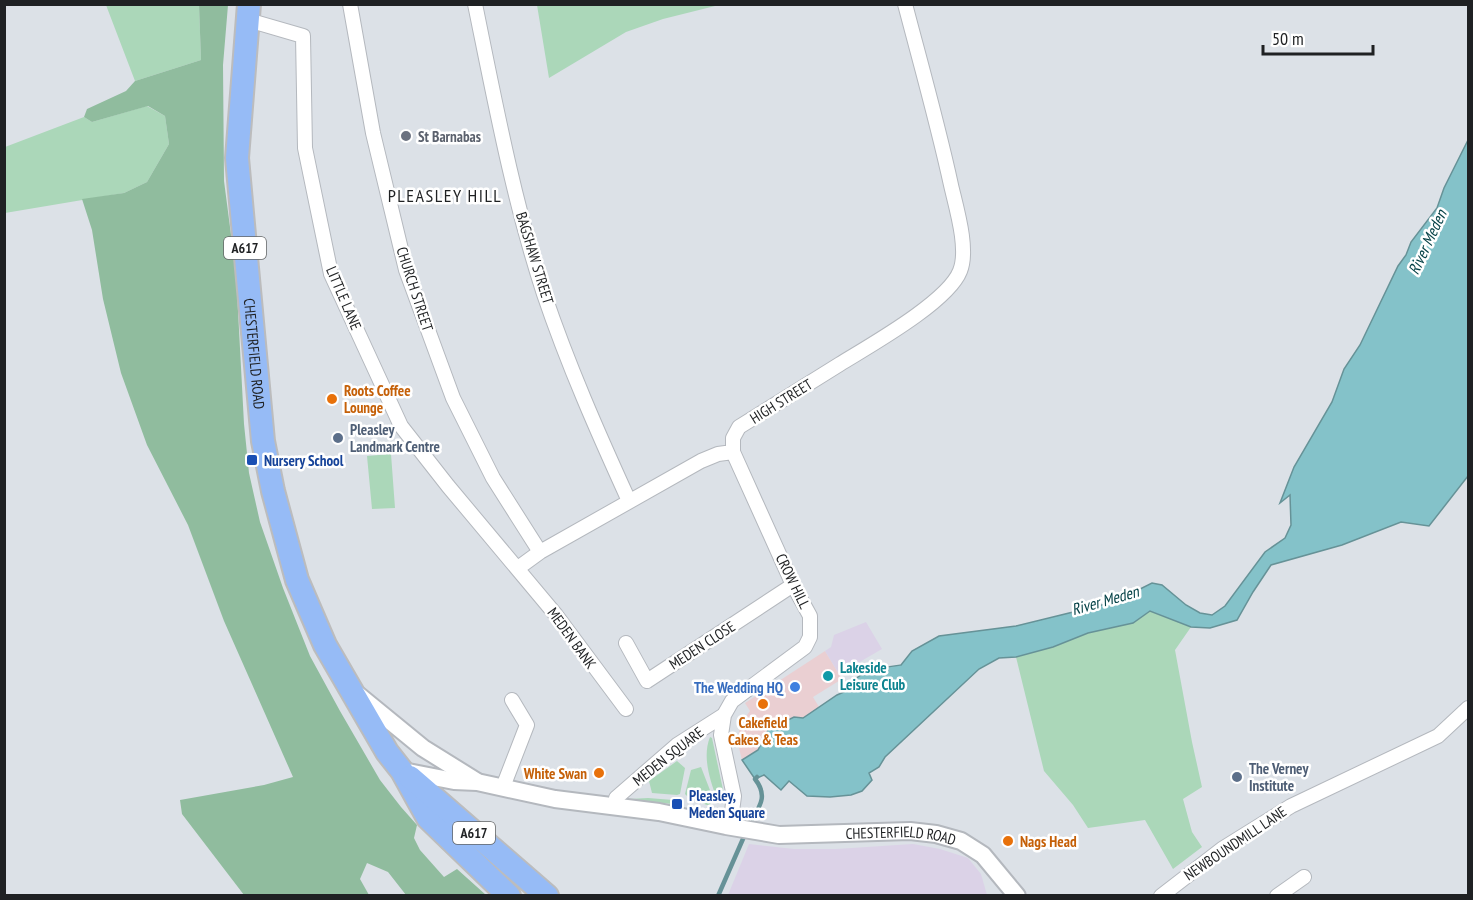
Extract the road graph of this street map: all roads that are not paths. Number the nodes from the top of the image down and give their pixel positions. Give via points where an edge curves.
1 (350, 4) edge
2 (476, 4) edge
3 (905, 4) edge
4 (248, 12) edge
5 (732, 452) junction
6 (629, 501) junction
7 (540, 552) junction
8 (518, 568) junction
9 (793, 585) junction
10 (626, 643) dead end
11 (349, 687) junction
12 (512, 700) dead end
13 (1468, 708) edge
14 (626, 709) dead end
15 (724, 715) junction
16 (402, 771) junction
17 (477, 782) junction
18 (503, 787) junction
19 (615, 806) junction
20 (733, 827) junction
21 (1304, 877) dead end
22 (1284, 894) edge
23 (509, 896) edge
24 (547, 896) edge
25 (1017, 896) edge
26 (1161, 896) edge

1 - 7 street, CHURCH STREET via 373,133 406,270 453,398 493,478
2 - 6 street, BAGSHAW STREET via 506,158 544,293 578,389
3 - 5 street, HIGH STREET via 958,215 962,268 956,281 903,325 739,427
4 - 8 street, LITTLE LANE via 303,36 305,148 331,274 401,426
4 - 11 highway, CHESTERFIELD ROAD / A617 via 237,158 263,441 297,580 325,645
5 - 6 street via 701,461
5 - 9 street, CROW HILL
6 - 7 street
7 - 8 street
8 - 14 street, MEDEN BANK
9 - 10 street, MEDEN CLOSE via 647,681
9 - 15 street, CROW HILL via 810,616 810,637 805,647 732,701
11 - 16 highway, CHESTERFIELD ROAD / A617
11 - 17 street, CHESTERFIELD ROAD via 423,748
12 - 18 street via 527,724
13 - 26 street, NEWBOUNDMILL LANE via 1438,736 1290,807 1222,849
15 - 19 street, MEDEN SQUARE via 677,745 616,798
15 - 20 street, MEDEN SQUARE via 721,735 734,796
16 - 17 street, CHESTERFIELD ROAD
16 - 23 highway, A617 via 428,818
16 - 24 highway, A617
17 - 18 street, CHESTERFIELD ROAD
18 - 19 street, CHESTERFIELD ROAD via 555,799
19 - 20 street, CHESTERFIELD ROAD
20 - 25 street, CHESTERFIELD ROAD via 808,836 910,831 936,834 961,841 983,855
21 - 22 street

